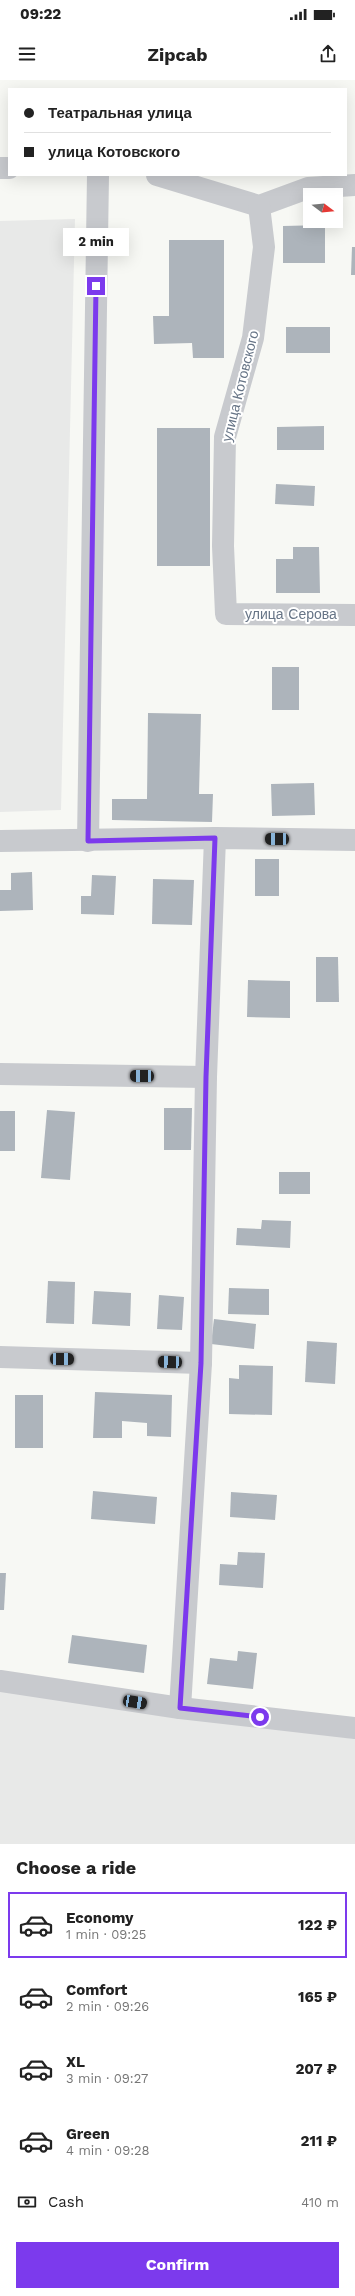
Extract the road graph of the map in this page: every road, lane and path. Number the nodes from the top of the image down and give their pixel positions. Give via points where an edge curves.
1 (98, 176) edge
2 (160, 176) edge
3 (355, 185) edge
4 (260, 206) junction
5 (226, 614) joint
6 (355, 615) edge
7 (215, 838) junction
8 (355, 840) edge
9 (0, 841) edge
10 (88, 841) junction
11 (0, 1074) edge
12 (206, 1077) junction
13 (0, 1357) edge
14 (201, 1363) junction
15 (0, 1681) edge
16 (180, 1708) junction
17 (355, 1728) edge

1 - 10 street
2 - 4 street
3 - 4 street via 308,188
4 - 5 street, улица Котовского via 264,247 253,338 225,437 223,546
5 - 6 street, улица Серова
7 - 8 street
7 - 10 street
7 - 12 street
9 - 10 street
11 - 12 street
12 - 14 street
13 - 14 street
14 - 16 street
15 - 16 street
16 - 17 street

